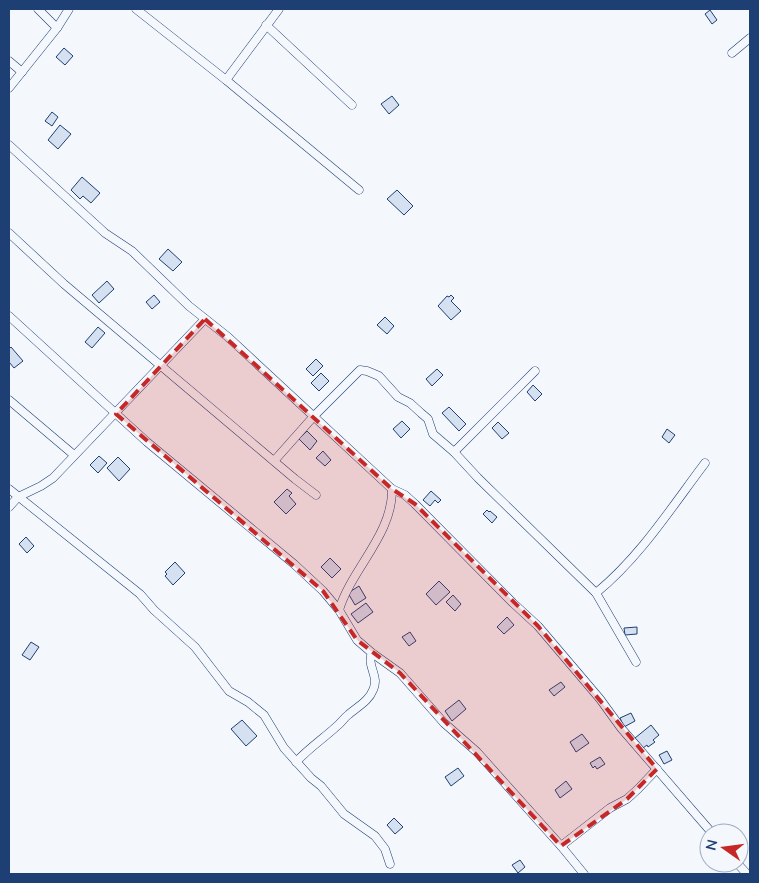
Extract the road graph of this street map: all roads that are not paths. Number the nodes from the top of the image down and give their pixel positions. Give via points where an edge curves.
1 (38, 9) edge
2 (69, 9) edge
3 (136, 9) edge
4 (279, 9) edge
5 (266, 24) junction
6 (57, 28) junction
7 (750, 38) edge
8 (732, 53) dead end
9 (9, 61) edge
10 (22, 72) junction
11 (226, 80) junction
12 (9, 88) edge
13 (352, 104) dead end
14 (9, 145) edge
15 (359, 190) dead end
16 (9, 233) edge
17 (9, 316) edge
18 (206, 319) junction
19 (159, 365) junction
20 (535, 371) dead end
21 (9, 400) edge
22 (116, 414) junction
23 (314, 416) junction
24 (454, 452) junction
25 (74, 455) junction
26 (274, 461) junction
27 (705, 463) dead end
28 (9, 489) edge
29 (392, 489) junction
30 (316, 495) dead end
31 (18, 497) junction
32 (9, 507) edge
33 (596, 593) junction
34 (339, 610) junction
35 (372, 653) junction
36 (636, 662) dead end
37 (296, 762) junction
38 (657, 769) junction
39 (703, 823) edge
40 (561, 846) junction
41 (390, 864) dead end
42 (584, 874) edge

1 - 6 street
2 - 6 street
3 - 11 street
4 - 5 street
5 - 11 street
5 - 13 street
6 - 10 street
7 - 8 street
9 - 10 street
10 - 12 street
11 - 15 street
14 - 18 street
16 - 19 street
17 - 22 street
18 - 19 street
18 - 23 street
19 - 22 street
19 - 26 street
20 - 24 street
21 - 25 street
22 - 25 street
22 - 34 street via 294,564
23 - 24 street via 360,370 368,371 379,376 398,397 421,412 428,419 433,434
23 - 26 street
23 - 29 street
24 - 33 street
25 - 31 street via 53,478
26 - 30 street
27 - 33 street via 636,554
28 - 31 street
29 - 34 street via 387,520 351,581
29 - 38 street via 415,504 538,626
31 - 32 street
31 - 37 street via 140,594 195,648 228,691 264,715
33 - 36 street
34 - 35 street via 357,640
35 - 37 street via 369,659 376,681 373,691
35 - 40 street via 400,673 444,723 477,752
37 - 41 street via 344,814 375,836
38 - 39 street
38 - 40 street via 627,799 610,808
40 - 42 street

